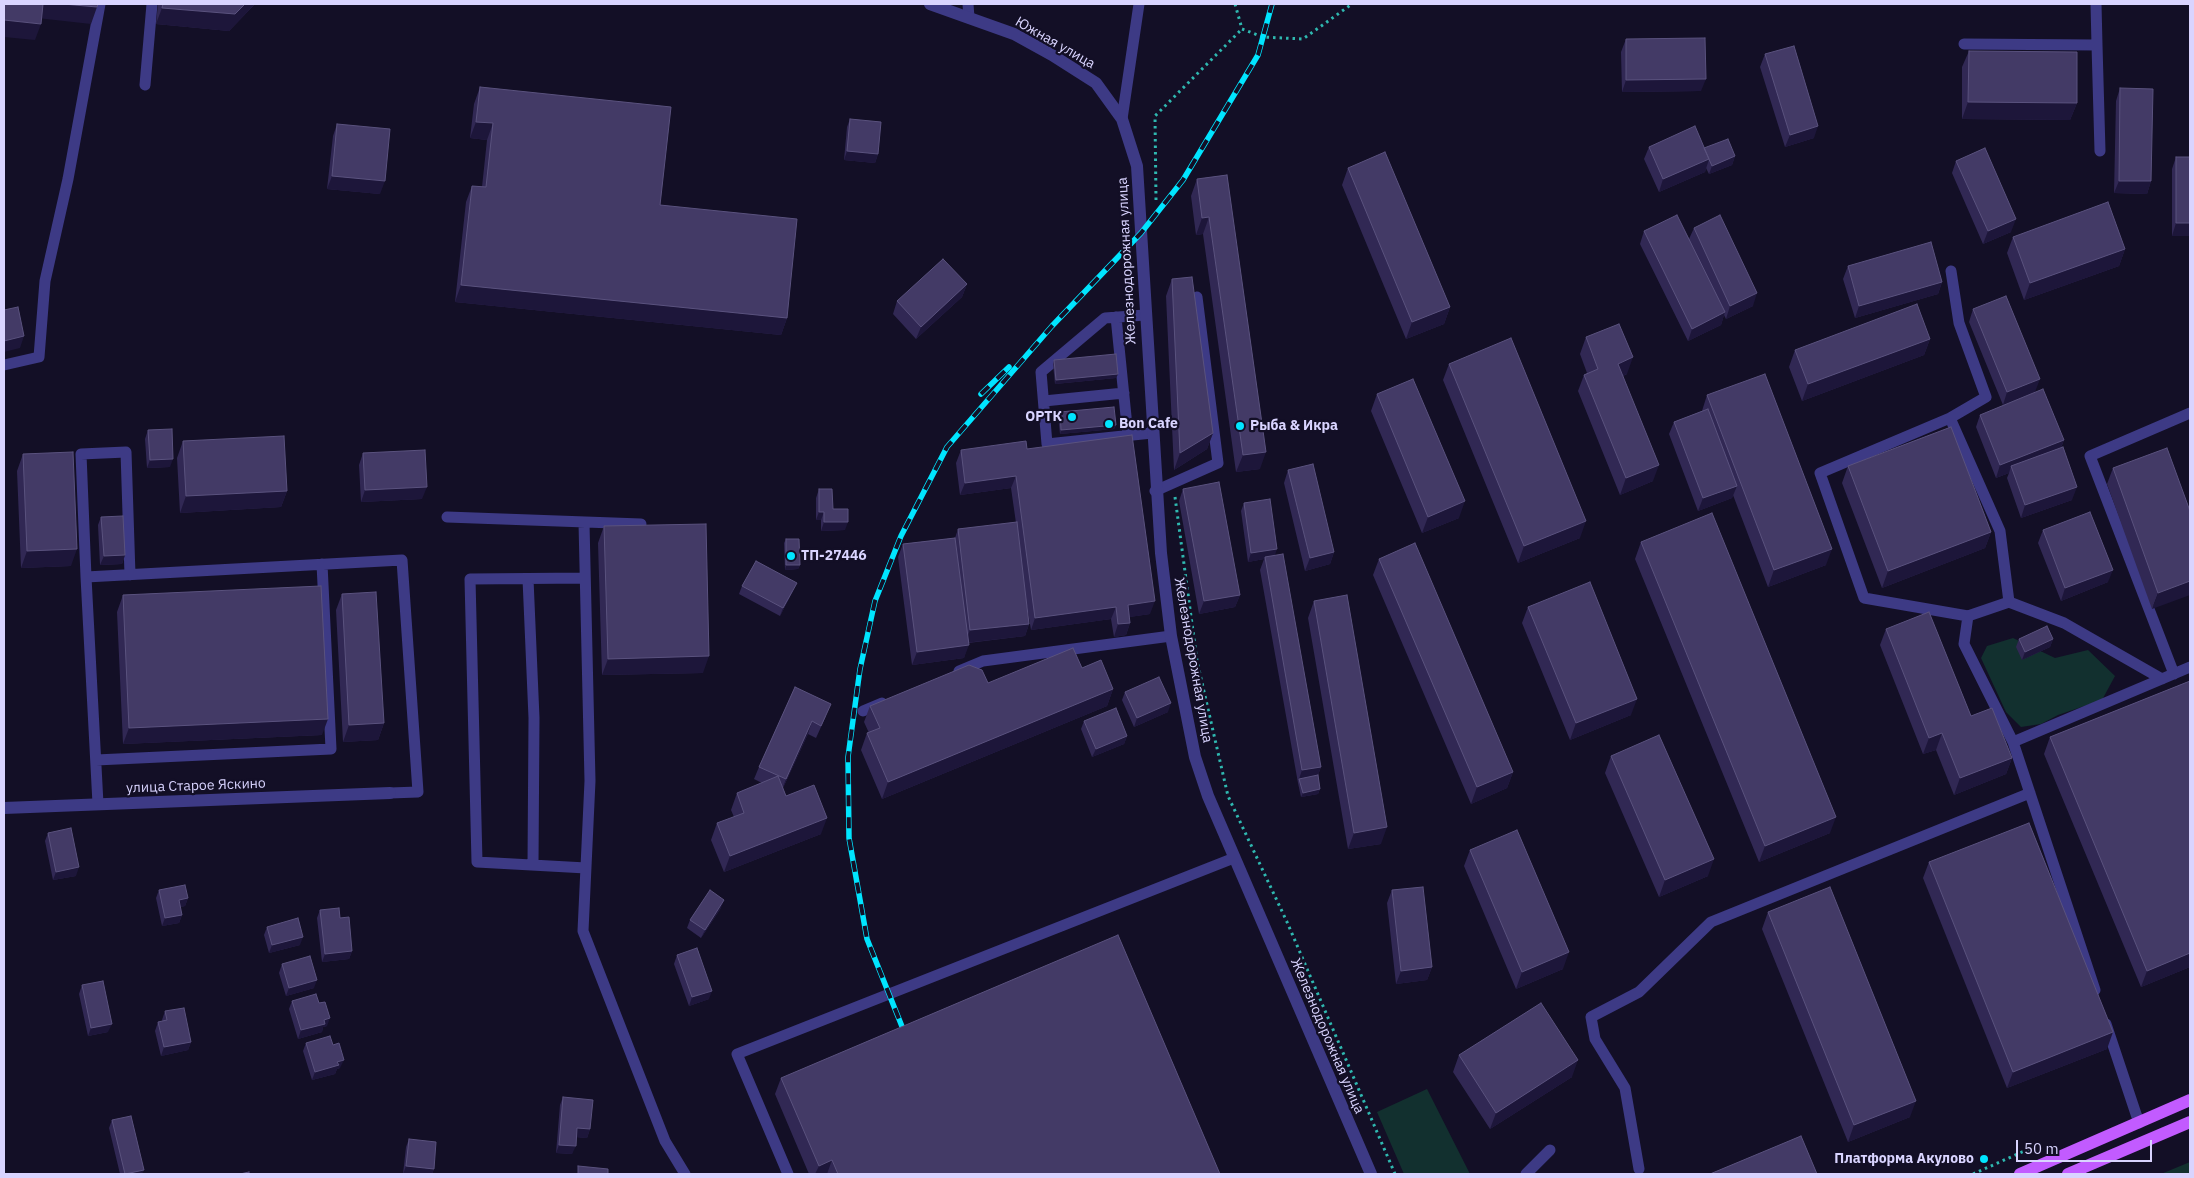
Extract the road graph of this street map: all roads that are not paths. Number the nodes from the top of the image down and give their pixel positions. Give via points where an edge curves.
1 (100, 4) edge
2 (152, 4) edge
3 (930, 4) edge
4 (968, 4) edge
5 (1139, 4) edge
6 (2096, 4) edge
7 (969, 18) junction
8 (1964, 44) dead end
9 (2097, 45) junction
10 (145, 85) dead end
11 (1122, 119) junction
12 (2100, 151) dead end
13 (1951, 270) dead end
14 (1197, 297) edge
15 (1145, 315) junction
16 (1116, 317) junction
17 (4, 365) edge
18 (1124, 393) junction
19 (1044, 401) junction
20 (2190, 413) edge
21 (1950, 418) junction
22 (1152, 433) junction
23 (1128, 436) junction
24 (1156, 491) junction
25 (447, 517) dead end
26 (584, 523) junction
27 (641, 524) edge
28 (322, 564) junction
29 (130, 575) junction
30 (86, 577) junction
31 (528, 578) junction
32 (585, 578) junction
33 (2009, 602) junction
34 (1968, 616) junction
35 (1171, 636) junction
36 (2190, 667) edge
37 (2174, 674) junction
38 (946, 677) edge
39 (2162, 679) junction
40 (891, 700) edge
41 (863, 711) dead end
42 (2013, 742) junction
43 (96, 760) junction
44 (390, 793) joint
45 (2030, 793) junction
46 (98, 804) junction
47 (4, 808) edge
48 (1234, 858) junction
49 (532, 865) junction
50 (586, 868) junction
51 (2190, 1100) edge
52 (2190, 1122) edge
53 (2139, 1123) junction
54 (1550, 1150) dead end
55 (1639, 1169) dead end
56 (685, 1174) edge
57 (788, 1174) edge
58 (1371, 1174) edge
59 (1526, 1174) edge
60 (2020, 1174) edge
61 (2068, 1174) edge

1 - 17 lane via 68,179 45,281 39,357
2 - 10 lane
3 - 7 street, Южная улица
4 - 7 lane
5 - 11 lane
6 - 9 lane
7 - 11 street, Южная улица via 1014,34 1096,83
8 - 9 lane
9 - 12 lane
11 - 15 street, Железнодорожная улица via 1137,166
13 - 21 lane via 1959,323 1986,398
14 - 24 lane via 1218,463
15 - 16 lane
15 - 22 street, Железнодорожная улица
16 - 18 lane
16 - 19 lane via 1105,318 1041,372
18 - 19 lane
18 - 23 lane
19 - 23 lane via 1047,444
20 - 37 lane via 2090,456
21 - 33 lane via 2000,531
21 - 34 lane via 1820,472 1864,598
22 - 23 lane
22 - 24 street, Железнодорожная улица
24 - 35 street, Железнодорожная улица
25 - 26 lane
26 - 27 lane
26 - 32 lane
28 - 29 lane
28 - 43 lane via 331,749
28 - 44 lane via 402,560 418,792
29 - 30 lane
29 - 30 lane via 126,452 81,454
30 - 43 lane
31 - 32 lane
31 - 49 lane via 534,718
31 - 49 lane via 470,579 477,862
32 - 50 lane via 590,781
33 - 34 lane
33 - 39 lane via 2064,623
34 - 42 lane via 1964,644
35 - 38 lane via 983,661
35 - 48 street, Железнодорожная улица via 1195,757
36 - 37 lane
37 - 39 lane
39 - 42 lane
40 - 41 lane
42 - 45 lane
43 - 46 lane
44 - 46 street, улица Старое Яскино
45 - 53 lane
45 - 55 lane via 1711,922 1639,992 1591,1017 1595,1039 1625,1088
46 - 47 street, улица Старое Яскино
48 - 57 lane via 737,1054
48 - 58 street, Железнодорожная улица
49 - 50 lane
50 - 56 lane via 583,931 665,1141
51 - 53 main road
52 - 61 main road
53 - 60 main road
54 - 59 lane

